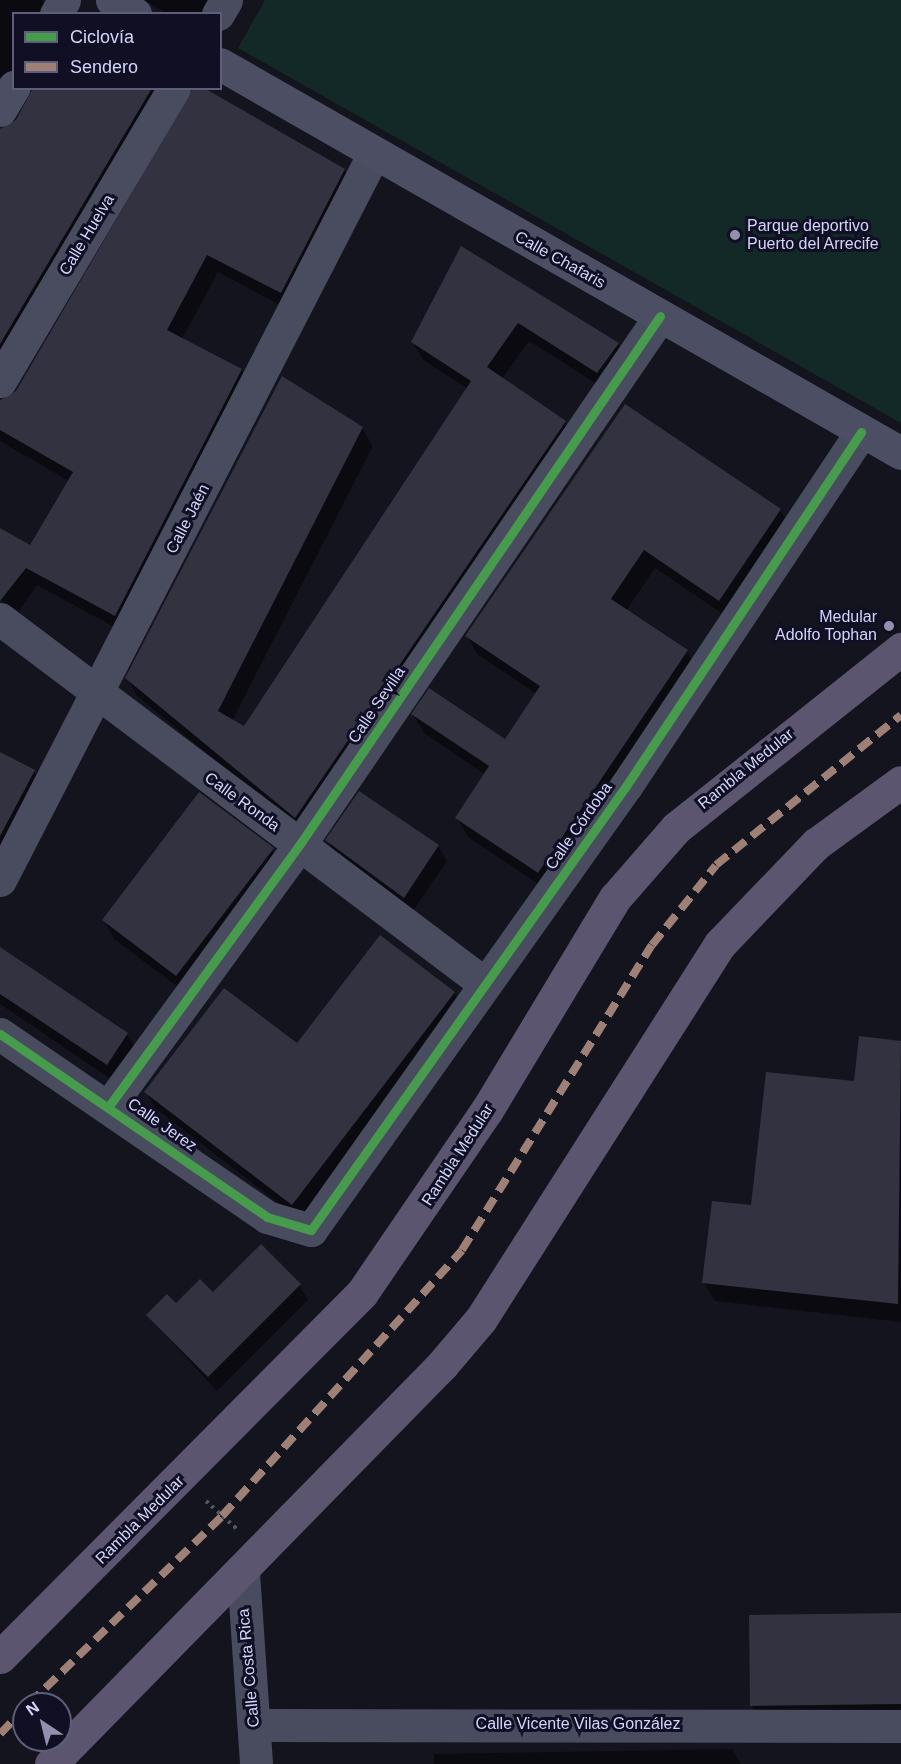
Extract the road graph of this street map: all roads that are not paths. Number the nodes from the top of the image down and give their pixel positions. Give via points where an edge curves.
1 (112, 0) edge
2 (132, 12) edge
3 (222, 65) edge
4 (12, 90) edge
5 (173, 90) edge
6 (0, 110) edge
7 (373, 155) junction
8 (660, 316) junction
9 (0, 381) edge
10 (861, 432) junction
11 (901, 453) edge
12 (0, 619) edge
13 (901, 649) edge
14 (97, 697) junction
15 (901, 782) edge
16 (300, 844) junction
17 (0, 880) edge
18 (485, 984) junction
19 (0, 1034) edge
20 (109, 1106) junction
21 (311, 1230) joint
22 (243, 1572) junction
23 (1, 1653) edge
24 (254, 1725) junction
25 (901, 1726) edge
26 (51, 1764) edge
27 (256, 1764) edge

1 - 2 street
3 - 7 street, Calle Chafaris
4 - 6 street
5 - 9 street, Calle Huelva
7 - 8 street, Calle Chafaris
7 - 14 street, Calle Jaén
8 - 10 street, Calle Chafaris
8 - 16 street, Calle Sevilla
10 - 11 street, Calle Chafaris
10 - 18 street, Calle Córdoba via 626,786
12 - 14 street, Calle Ronda
13 - 23 main road, Rambla Medular via 676,828 615,898 481,1119 362,1293
14 - 16 street, Calle Ronda
14 - 17 street, Calle Jaén
15 - 22 main road via 816,844 720,944 481,1319
16 - 18 street, Calle Ronda
16 - 20 street, Calle Sevilla
18 - 21 street, Calle Córdoba
19 - 20 street, Calle Jerez
20 - 21 street, Calle Jerez via 267,1216
22 - 24 street, Calle Costa Rica
22 - 26 main road
24 - 25 street, Calle Vicente Vilas González
24 - 27 street, Calle Costa Rica

